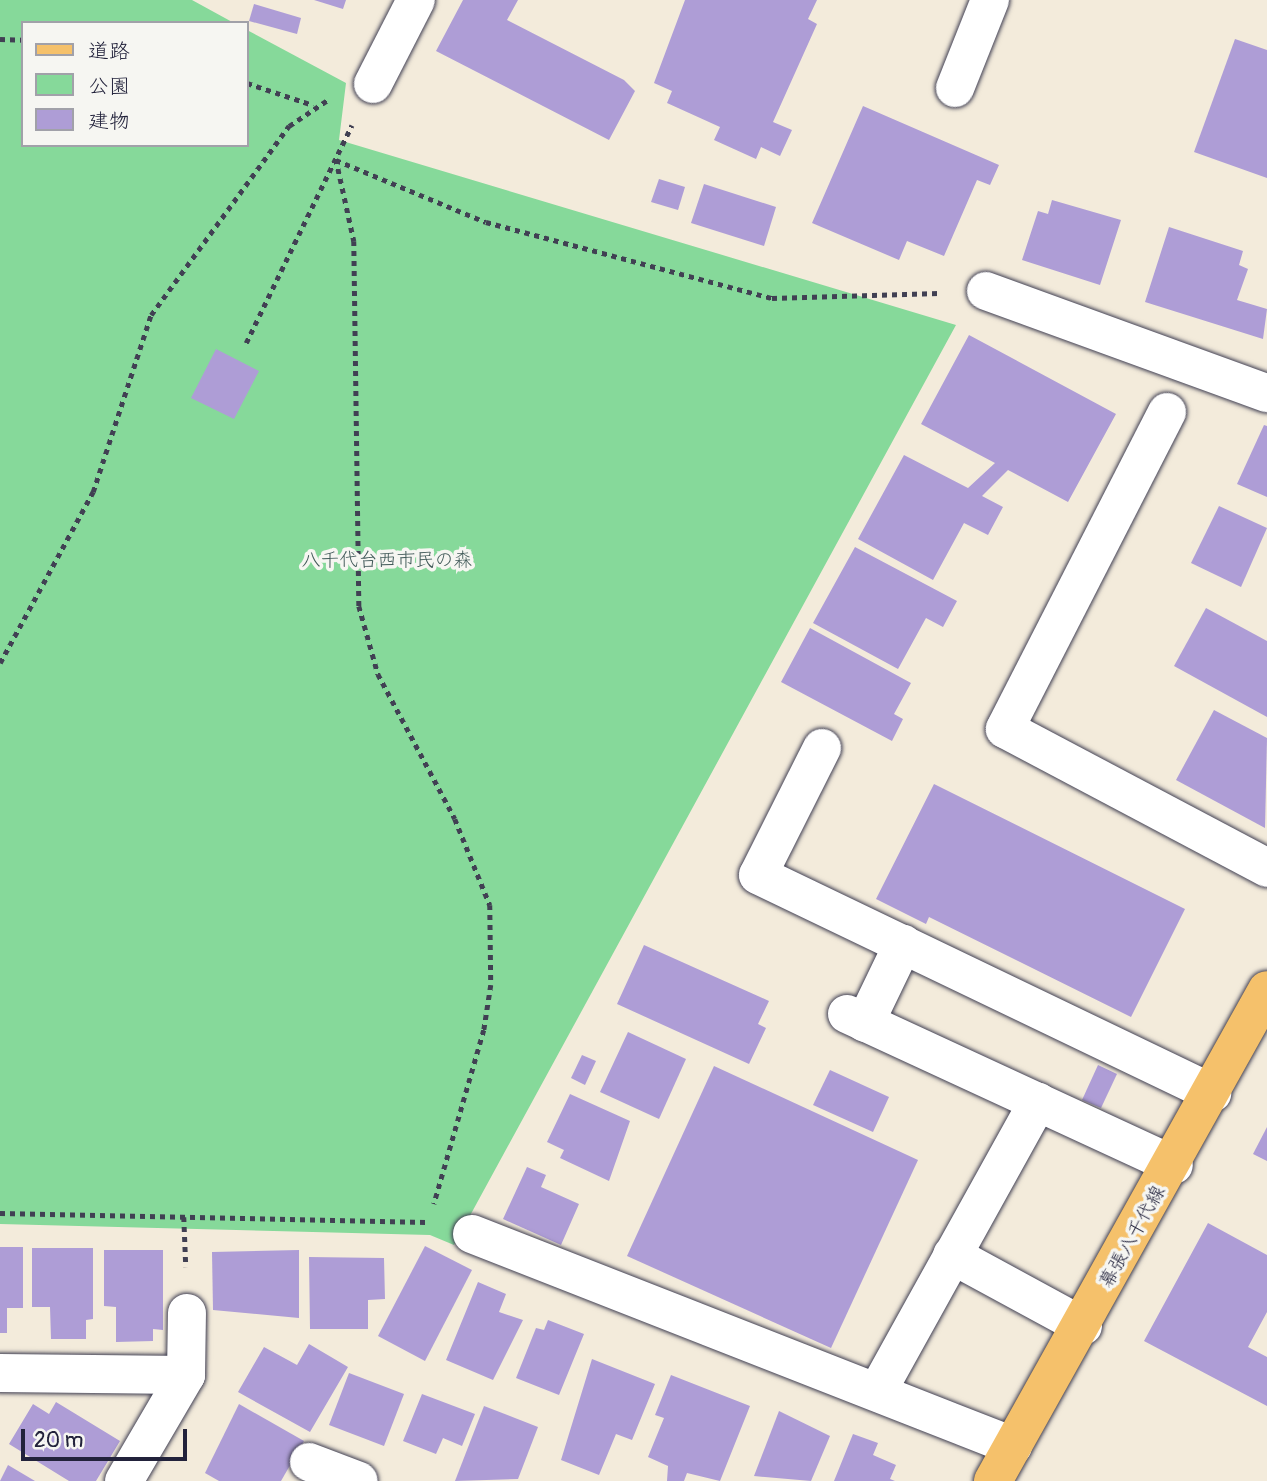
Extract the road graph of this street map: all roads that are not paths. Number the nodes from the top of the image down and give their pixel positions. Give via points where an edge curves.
1 (416, 0) edge
2 (990, 0) edge
3 (373, 83) road end
4 (955, 88) dead end
5 (986, 291) road end
6 (1267, 393) edge
7 (1167, 412) dead end
8 (822, 748) dead end
9 (1267, 868) edge
10 (902, 944) junction
11 (1267, 990) edge
12 (1212, 1093) junction
13 (1038, 1102) junction
14 (1174, 1165) junction
15 (472, 1234) dead end
16 (953, 1255) junction
17 (187, 1313) dead end
18 (1083, 1326) junction
19 (0, 1373) edge
20 (186, 1375) junction
21 (877, 1392) junction
22 (1013, 1446) junction
23 (309, 1462) dead end
24 (124, 1481) edge
25 (359, 1481) edge
26 (993, 1481) edge

1 - 3 street
2 - 4 street
5 - 6 street
7 - 9 street via 1005,729
8 - 10 street via 758,875
10 - 12 street
10 - 13 street via 856,1018
11 - 12 main road, 幕張八千代線
12 - 14 main road, 幕張八千代線
13 - 14 street
13 - 16 street
14 - 18 main road, 幕張八千代線
15 - 21 street
16 - 18 street
16 - 21 street
17 - 20 street
18 - 22 main road, 幕張八千代線
19 - 20 street
20 - 24 street
21 - 22 street
22 - 26 main road, 幕張八千代線
23 - 25 street

